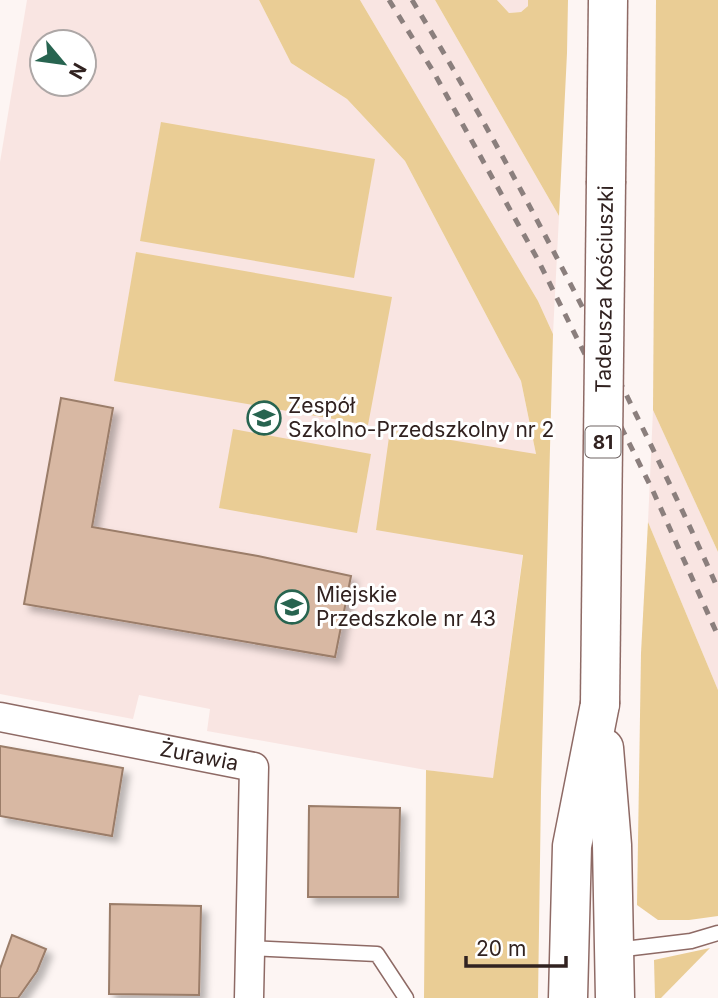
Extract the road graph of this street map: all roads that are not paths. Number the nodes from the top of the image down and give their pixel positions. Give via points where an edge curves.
1 (608, 0) edge
2 (600, 704) junction
3 (0, 717) edge
4 (718, 933) edge
5 (250, 948) junction
6 (615, 950) junction
7 (249, 998) edge
8 (406, 998) edge
9 (568, 998) edge
10 (615, 998) edge

1 - 2 main road, Tadeusza Kościuszki / 81, bridge
2 - 6 main road, Tadeusza Kościuszki / 81
2 - 9 main road, Tadeusza Kościuszki / 81 via 572,846
3 - 5 street, Żurawia via 254,767
4 - 6 lane
5 - 7 street, Żurawia
5 - 8 lane via 377,954
6 - 10 main road, Tadeusza Kościuszki / 81

